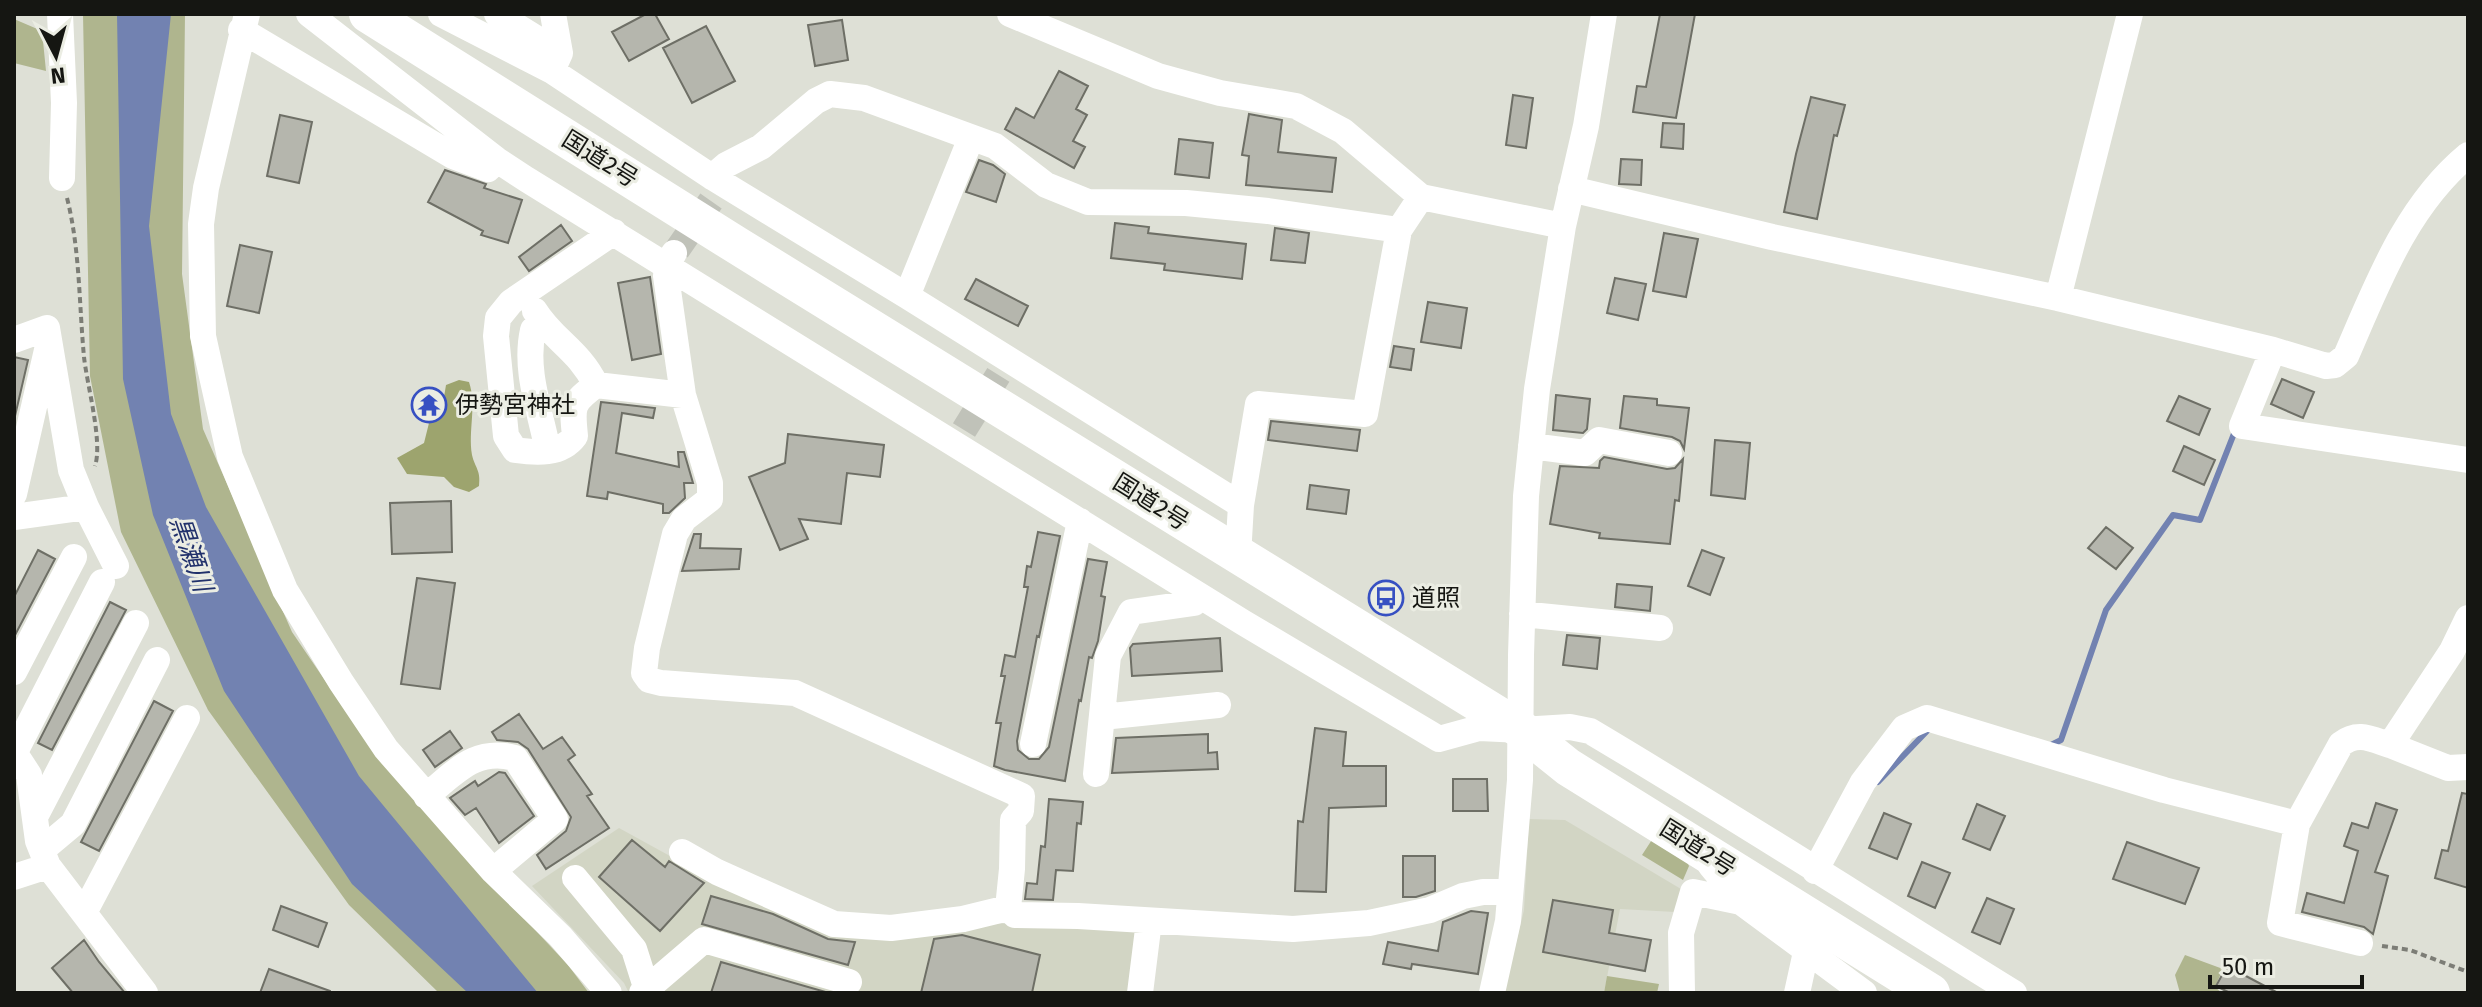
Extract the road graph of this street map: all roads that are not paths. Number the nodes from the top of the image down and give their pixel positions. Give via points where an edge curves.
1 (60, 14) edge
2 (309, 14) edge
3 (368, 14) edge
4 (441, 14) edge
5 (497, 14) edge
6 (553, 14) edge
7 (1010, 14) edge
8 (1604, 14) edge
9 (2130, 14) edge
10 (244, 22) edge
11 (556, 62) junction
12 (971, 138) junction
13 (2468, 155) edge
14 (497, 160) junction
15 (62, 178) dead end
16 (716, 187) junction
17 (1571, 189) junction
18 (1421, 197) junction
19 (1563, 226) junction
20 (1399, 230) junction
21 (614, 232) junction
22 (672, 257) junction
23 (533, 288) junction
24 (907, 296) junction
25 (2058, 298) junction
26 (543, 324) junction
27 (14, 340) edge
28 (50, 346) junction
29 (2273, 350) junction
30 (596, 385) junction
31 (683, 395) junction
32 (1531, 446) junction
33 (548, 451) junction
34 (1669, 453) dead end
35 (2468, 460) edge
36 (14, 494) edge
37 (84, 500) junction
38 (1241, 505) junction
39 (14, 517) edge
40 (1080, 521) junction
41 (1238, 556) junction
42 (74, 557) dead end
43 (1194, 603) dead end
44 (1522, 614) junction
45 (2468, 618) edge
46 (136, 623) dead end
47 (1660, 628) dead end
48 (157, 660) dead end
49 (14, 672) edge
50 (1218, 705) dead end
51 (1102, 717) junction
52 (187, 718) dead end
53 (1522, 730) junction
54 (1033, 744) dead end
55 (2390, 745) junction
56 (14, 752) edge
57 (2468, 767) edge
58 (1096, 774) dead end
59 (426, 796) junction
60 (36, 815) junction
61 (2297, 824) junction
62 (1693, 844) junction
63 (682, 852) dead end
64 (45, 858) junction
65 (493, 871) junction
66 (1815, 871) junction
67 (14, 877) edge
68 (575, 878) dead end
69 (1510, 892) junction
70 (1741, 902) junction
71 (1008, 908) junction
72 (84, 913) junction
73 (1149, 921) junction
74 (2360, 943) road end
75 (1806, 952) junction
76 (849, 982) dead end
77 (645, 991) edge
78 (145, 993) edge
79 (609, 993) edge
80 (1140, 993) edge
81 (1492, 993) edge
82 (1682, 993) edge
83 (1797, 993) edge
84 (1864, 993) edge
85 (1931, 993) edge
86 (2014, 993) edge

1 - 15 street
2 - 14 street
3 - 41 highway, 国道2号
4 - 11 street
5 - 11 street
6 - 11 street
7 - 18 street via 1158,76 1296,106 1343,131
8 - 17 street
9 - 25 street
10 - 14 street via 453,156 488,169
10 - 59 street via 201,224 203,336 230,457 285,590 386,749
11 - 16 street
12 - 16 street via 864,98 830,94 761,147 726,165
12 - 20 street via 995,146 1046,185 1088,202 1186,203
12 - 24 street
13 - 29 street via 2445,174 2392,251 2346,356 2326,366
14 - 21 street
16 - 24 street
17 - 19 street
17 - 25 street
18 - 19 street
18 - 20 street
19 - 32 street
20 - 38 street via 1365,414 1258,404
21 - 22 street
21 - 23 street
22 - 31 street
22 - 40 street via 960,437
23 - 26 street via 532,307
23 - 33 street via 498,318 496,336 506,436 515,450
24 - 38 street via 1005,364
25 - 29 street
26 - 30 street via 574,351
26 - 33 street via 533,330 530,374
27 - 28 street via 47,328
28 - 36 street
28 - 37 street via 71,470
29 - 35 street via 2242,426
30 - 31 street
30 - 33 street via 576,400 570,443
31 - 71 street via 710,483 710,499 684,519 675,534 644,673 661,683 795,693 1022,796 1021,811 1013,820
32 - 34 street via 1585,453 1599,440
32 - 44 street
37 - 39 street
37 - 56 street via 109,574
38 - 41 street
40 - 53 street via 1439,739 1479,728
40 - 54 street
41 - 53 highway, 国道2号
42 - 49 street
43 - 51 street via 1131,612 1108,656
44 - 47 street
44 - 53 street
45 - 55 street
46 - 60 street
48 - 64 street via 73,824
50 - 51 street
51 - 58 street
52 - 72 street
53 - 62 highway, 国道2号 via 1568,767
53 - 66 street via 1590,731
53 - 69 street
55 - 57 street via 2448,768
55 - 61 street via 2360,735 2341,744
56 - 60 street via 29,775
59 - 65 street
59 - 65 street via 471,759 499,754 515,758 555,819
60 - 64 street
61 - 66 street via 1927,718 1904,728 1863,782
61 - 74 street via 2280,923
62 - 70 street
62 - 85 highway, 国道2号
63 - 71 street via 834,924 891,928
64 - 67 street
64 - 72 street
65 - 79 street
66 - 86 street
68 - 77 street via 634,949
69 - 73 street via 1463,896 1430,910 1369,923 1308,928
69 - 81 street
70 - 75 street
70 - 82 street via 1693,892 1681,933
71 - 73 street via 1015,915
72 - 78 street
73 - 80 street
75 - 83 street
75 - 84 street
76 - 77 street via 704,940

